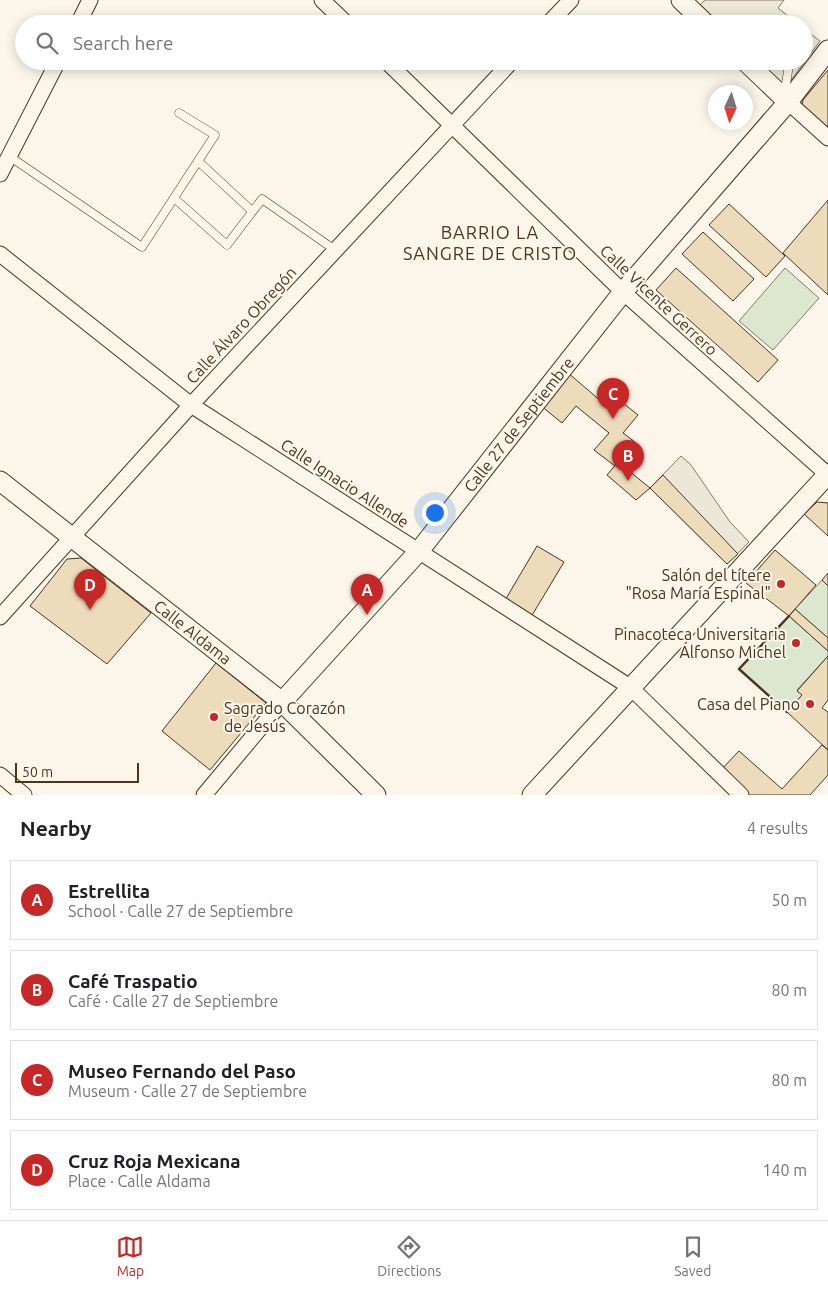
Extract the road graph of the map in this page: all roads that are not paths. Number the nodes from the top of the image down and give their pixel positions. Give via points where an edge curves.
1 (90, 0) edge
2 (322, 0) edge
3 (571, 0) edge
4 (681, 0) edge
5 (82, 15) edge
6 (338, 15) edge
7 (557, 15) edge
8 (697, 15) edge
9 (828, 50) edge
10 (53, 70) edge
11 (395, 70) edge
12 (503, 70) edge
13 (754, 70) edge
14 (788, 70) edge
15 (813, 70) edge
16 (813, 70) edge
17 (788, 102) junction
18 (179, 113) dead end
19 (451, 124) junction
20 (828, 138) edge
21 (9, 156) junction
22 (198, 161) junction
23 (0, 174) edge
24 (174, 198) junction
25 (252, 211) junction
26 (335, 250) junction
27 (0, 254) edge
28 (622, 292) junction
29 (191, 405) junction
30 (828, 475) edge
31 (0, 481) edge
32 (73, 536) junction
33 (419, 551) junction
34 (0, 617) edge
35 (630, 687) junction
36 (282, 702) junction
37 (0, 775) edge
38 (24, 795) edge
39 (204, 795) edge
40 (376, 795) edge
41 (532, 795) edge
42 (741, 795) edge

1 - 5 street
2 - 6 street
3 - 7 street
4 - 8 street
9 - 16 street, Calle 27 de Septiembre
10 - 21 street
11 - 19 street, Calle Vicente Gerrero
12 - 19 street, Calle Álvaro Obregón
13 - 17 street
14 - 17 lane via 785,90
15 - 17 street, Calle 27 de Septiembre
17 - 20 street
17 - 28 street, Calle 27 de Septiembre
18 - 22 lane via 215,135
19 - 26 street, Calle Álvaro Obregón
19 - 28 street, Calle Vicente Gerrero
21 - 23 street
21 - 24 lane via 142,247
22 - 24 lane
22 - 25 lane
24 - 25 lane via 227,245
25 - 26 lane via 262,199
26 - 29 street, Calle Álvaro Obregón
27 - 29 street, Calle Ignacio Allende
28 - 30 street, Calle Vicente Gerrero
28 - 33 street, Calle 27 de Septiembre
29 - 32 street, Calle Álvaro Obregón
29 - 33 street, Calle Ignacio Allende
30 - 35 street
31 - 32 street, Calle Aldama
32 - 34 street, Calle Álvaro Obregón
32 - 36 street, Calle Aldama
33 - 35 street, Calle Ignacio Allende
33 - 36 street, Calle 27 de Septiembre
35 - 41 street
35 - 42 street, Calle Ignacio Allende
36 - 39 street, Calle 27 de Septiembre
36 - 40 street, Calle Aldama
37 - 38 street

